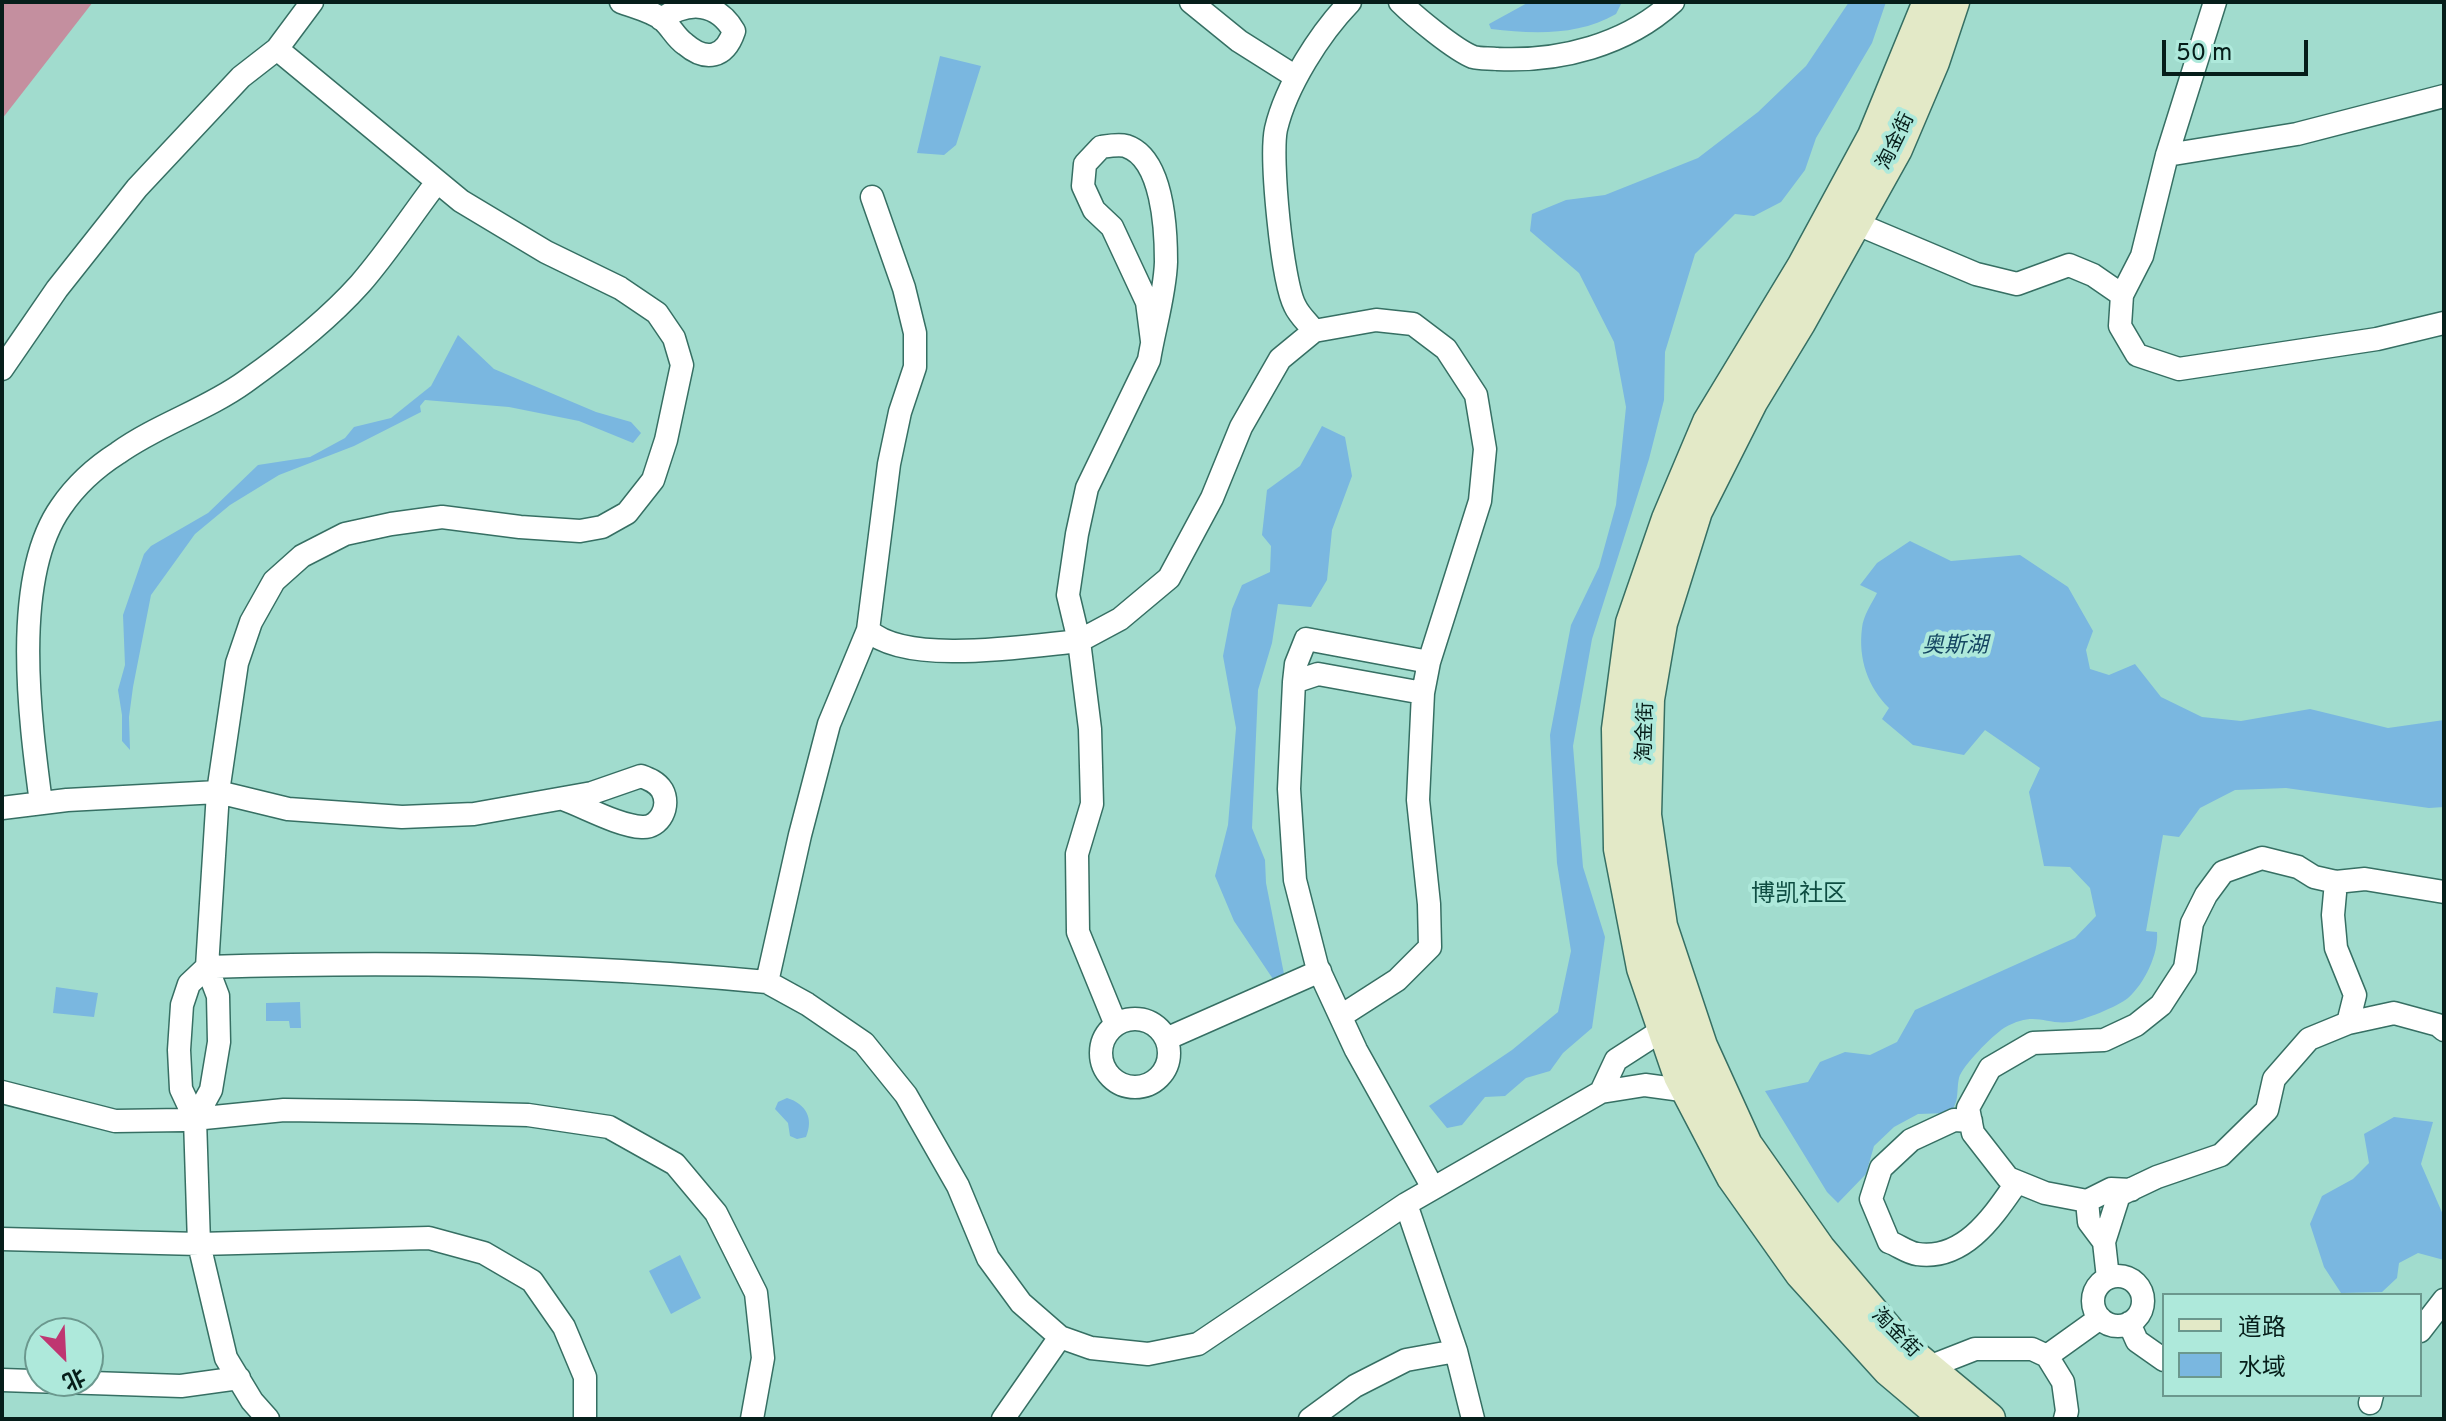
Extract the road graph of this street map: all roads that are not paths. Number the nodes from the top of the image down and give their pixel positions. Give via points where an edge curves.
1 (312, 2) edge
2 (621, 2) edge
3 (1191, 2) edge
4 (1350, 2) edge
5 (1400, 2) edge
6 (1673, 2) edge
7 (1929, 2) edge
8 (1953, 2) edge
9 (2215, 2) edge
10 (661, 19) dead end
11 (277, 49) junction
12 (1296, 77) junction
13 (2444, 96) edge
14 (2167, 155) junction
15 (437, 182) junction
16 (872, 197) dead end
17 (1855, 223) junction
18 (2122, 295) junction
19 (2444, 323) edge
20 (1314, 331) junction
21 (1152, 341) junction
22 (2, 369) edge
23 (1750, 378) junction
24 (868, 630) junction
25 (1079, 641) junction
26 (1429, 662) junction
27 (1294, 682) junction
28 (1423, 693) junction
29 (218, 792) junction
30 (563, 799) dead end
31 (41, 803) junction
32 (2, 808) edge
33 (2336, 882) junction
34 (2444, 892) edge
35 (207, 967) junction
36 (1320, 971) junction
37 (767, 982) junction
38 (1341, 1016) junction
39 (2348, 1023) junction
40 (1116, 1025) junction
41 (2444, 1030) edge
42 (1166, 1039) junction
43 (1679, 1044) junction
44 (1689, 1091) junction
45 (2, 1092) edge
46 (1601, 1092) junction
47 (195, 1119) junction
48 (1971, 1121) junction
49 (2017, 1182) junction
50 (1433, 1188) junction
51 (2131, 1190) junction
52 (2087, 1201) junction
53 (1406, 1204) junction
54 (2, 1239) edge
55 (2104, 1242) junction
56 (199, 1244) junction
57 (2108, 1278) junction
58 (2444, 1300) edge
59 (2100, 1318) junction
60 (2129, 1323) junction
61 (2422, 1328) edge
62 (1060, 1337) junction
63 (1456, 1351) junction
64 (2047, 1356) junction
65 (2162, 1359) edge
66 (1929, 1367) junction
67 (239, 1378) junction
68 (2, 1380) edge
69 (268, 1419) edge
70 (585, 1419) edge
71 (752, 1419) edge
72 (1003, 1419) edge
73 (1310, 1419) edge
74 (1473, 1419) edge
75 (1947, 1419) edge
76 (1989, 1419) edge
77 (2065, 1419) edge

1 - 11 street
2 - 10 street
3 - 12 street
4 - 12 street
5 - 6 street via 1473,57 1523,60 1594,49 1652,21
7 - 23 street, 淘金街 via 1874,136
8 - 17 street, 淘金街 via 1896,149
9 - 14 street
11 - 15 street
11 - 22 street via 241,77 137,188
12 - 20 street via 1276,130 1277,200 1294,305
13 - 14 street via 2297,134
14 - 18 street via 2142,256
15 - 29 street via 534,245 657,313 674,338 682,365 653,480 627,513 602,527 580,531 442,517 345,534 302,556 274,581 251,622 237,663
15 - 31 street via 360,283 303,339 241,385 119,451 59,508 36,559 29,622
16 - 24 street via 904,288 915,333 915,367 889,464
17 - 18 street via 1976,274 2017,284 2069,265
17 - 23 street, 淘金街 via 1799,323
18 - 19 street via 2120,326 2137,355 2179,369 2377,339
20 - 25 street via 1280,359 1241,427 1212,498 1169,578 1120,619
20 - 26 street via 1376,320 1413,324 1446,349 1476,395 1485,449 1480,501
21 - 21 street via 1166,265 1160,193 1145,159 1125,145 1101,147 1085,164 1083,186 1136,274 1147,302
21 - 25 street via 1149,360 1087,488 1068,595
23 - 43 street, 淘金街 via 1709,422 1668,519 1632,623 1618,729 1620,849 1643,968
24 - 25 street via 878,640 937,652
24 - 37 street via 829,724
25 - 40 street via 1092,804 1077,854 1078,932
26 - 27 street via 1306,639
26 - 28 street
27 - 28 street via 1318,674
27 - 36 street via 1289,789 1295,880
28 - 38 street via 1418,800 1430,947 1397,980
29 - 30 street via 288,809 402,817 474,814
29 - 31 street
29 - 35 street
31 - 32 street
33 - 34 street via 2365,879
33 - 39 street via 2336,948 2355,995
33 - 48 street via 2262,858 2223,872 2192,923 2185,968 2161,1005 2104,1040 2033,1043 1990,1068 1968,1108
35 - 37 street via 484,965
35 - 47 street via 218,996 219,1042 211,1090
35 - 47 street via 189,984 182,1005 181,1089
36 - 38 street
36 - 42 street
37 - 62 street via 864,1043 906,1095 958,1186 988,1258 1021,1303
38 - 50 street
39 - 41 street via 2394,1013
39 - 51 street via 2309,1039 2274,1079 2267,1110 2221,1155
40 - 42 street via 1138,1019 1159,1029
40 - 42 street via 1100,1055 1108,1075 1126,1087 1158,1080 1169,1060
43 - 44 street, 淘金街
43 - 46 street via 1616,1060
43 - 66 street, 淘金街 via 1819,1249 1900,1345
44 - 46 street via 1645,1085
44 - 75 street, 淘金街 via 1733,1177 1801,1273 1889,1370
45 - 47 street via 115,1121
46 - 50 street
47 - 56 street
47 - 71 street via 284,1110 416,1112 528,1115 609,1127 675,1164 716,1213 756,1293 763,1358
48 - 49 street via 1973,1133 2008,1178
48 - 49 street via 1954,1120 1911,1140 1881,1168 1871,1199 1889,1242 1916,1254 1947,1253 1987,1226
49 - 52 street
50 - 53 street
51 - 52 street via 2111,1189
51 - 55 street via 2119,1195
52 - 55 street via 2089,1222
53 - 62 street via 1198,1344 1148,1354 1091,1348
53 - 63 street
54 - 56 street
55 - 57 street
56 - 67 street via 226,1358
56 - 70 street via 429,1238 484,1253 532,1281 564,1327 585,1377
57 - 59 street via 2094,1296
57 - 60 street via 2125,1277 2138,1287 2141,1311
58 - 61 street
59 - 60 street via 2114,1326
59 - 64 street
60 - 65 street via 2137,1341
62 - 72 street
63 - 73 street via 1406,1360 1355,1386
63 - 74 street
64 - 66 street via 2032,1349 1975,1349
64 - 77 street via 2063,1382
66 - 76 street, 淘金街
67 - 68 street via 181,1386
67 - 69 street

